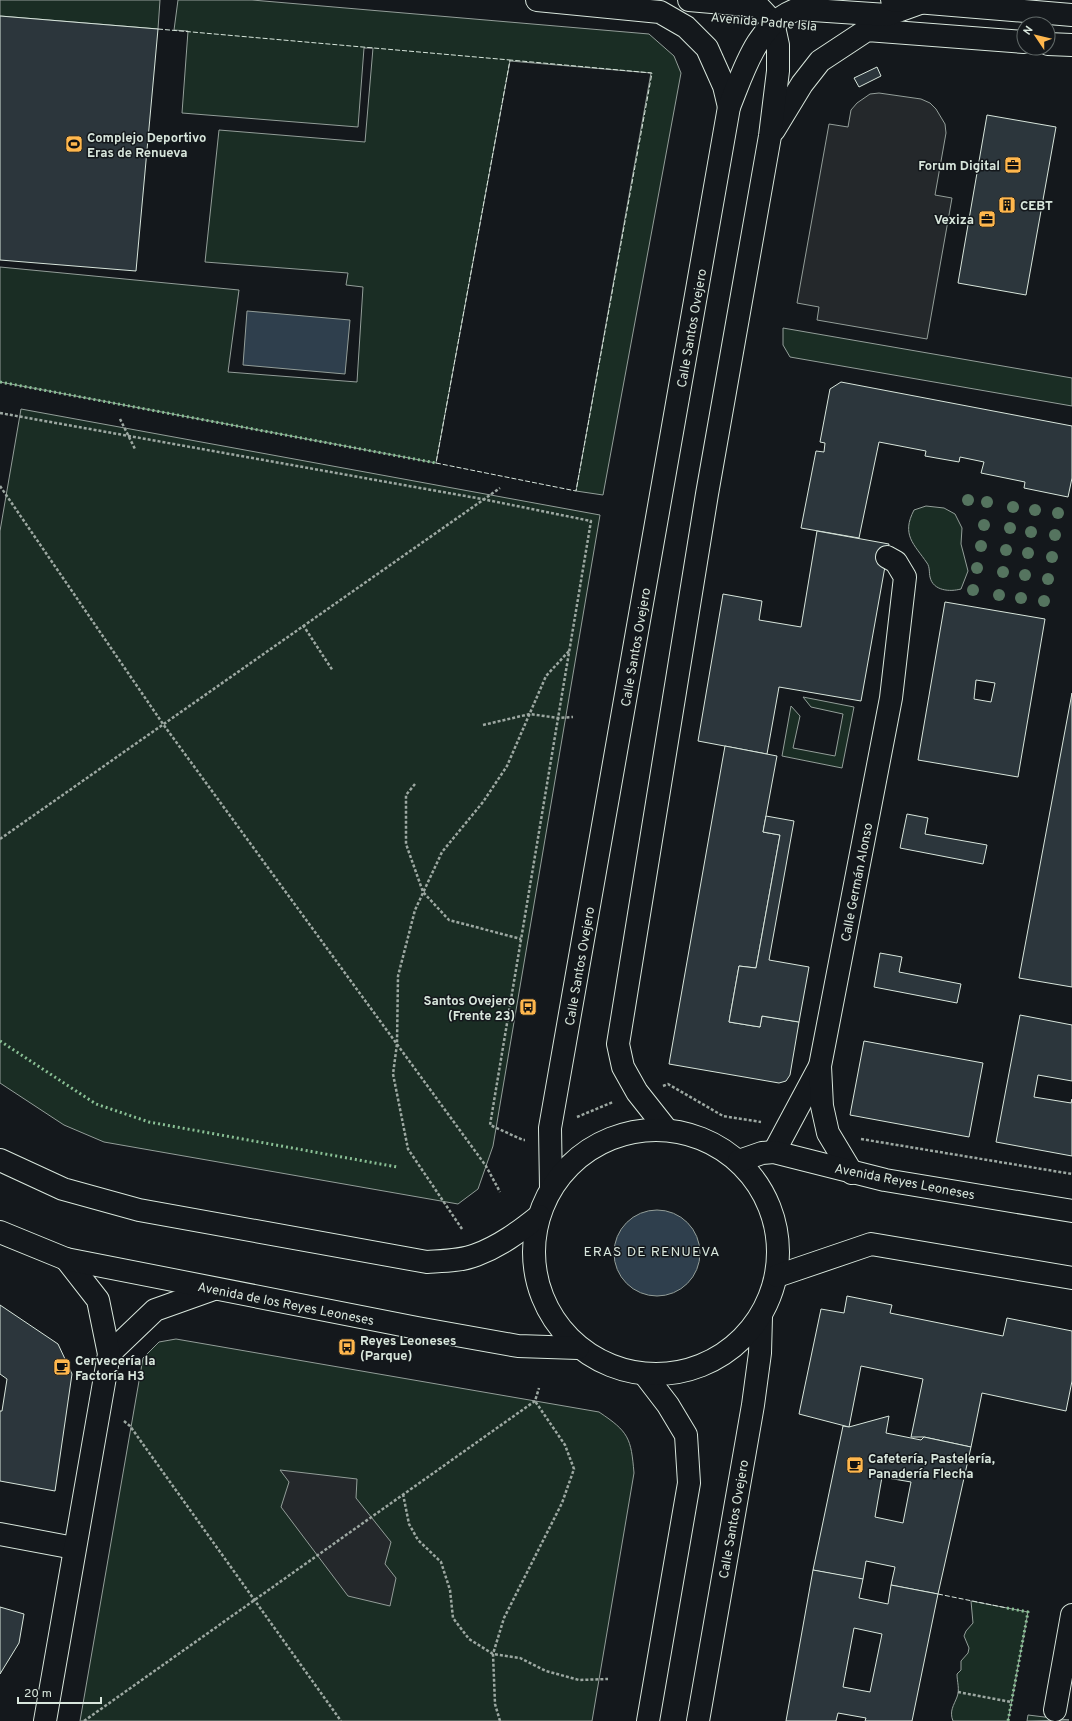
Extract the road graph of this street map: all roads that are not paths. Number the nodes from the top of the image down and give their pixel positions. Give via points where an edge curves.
1 (537, 0) edge
2 (689, 0) edge
3 (892, 0) edge
4 (923, 2) junction
5 (660, 12) junction
6 (1072, 15) edge
7 (773, 22) junction
8 (859, 34) junction
9 (1016, 42) edge
10 (1056, 44) edge
11 (1072, 45) edge
12 (729, 107) junction
13 (770, 136) junction
14 (887, 557) dead end
15 (820, 1066) junction
16 (667, 1130) junction
17 (774, 1152) junction
18 (0, 1160) edge
19 (739, 1161) junction
20 (852, 1173) junction
21 (552, 1188) junction
22 (1072, 1211) edge
23 (539, 1216) junction
24 (0, 1232) edge
25 (66, 1259) junction
26 (777, 1276) junction
27 (1072, 1278) edge
28 (214, 1289) junction
29 (761, 1317) junction
30 (578, 1348) junction
31 (109, 1354) junction
32 (645, 1375) junction
33 (0, 1534) edge
34 (74, 1548) junction
35 (1072, 1614) edge
36 (1055, 1710) dead end
37 (44, 1721) edge
38 (648, 1721) edge
39 (698, 1721) edge

1 - 5 street, Calle Santos Ovejero
2 - 7 street via 758,6
3 - 4 street
4 - 6 street
4 - 7 street, Calle Santos Ovejero via 887,15 798,9 785,13
5 - 7 street, Avenida Padre Isla
5 - 12 street, Calle Santos Ovejero via 686,27 707,48 724,86
7 - 8 street, Avenida Padre Isla via 802,23
7 - 12 street, Calle Santos Ovejero via 746,65
7 - 13 street via 778,45 778,71
8 - 9 street, Avenida Padre Isla
8 - 13 street via 820,61 802,84
10 - 11 street
12 - 21 street, Calle Santos Ovejero via 550,1128
13 - 16 street via 707,494 618,1044 623,1067 637,1092
14 - 15 street, Calle Germán Alonso via 896,562 905,577 891,698
15 - 17 street, Calle Germán Alonso
15 - 20 street, Calle Germán Alonso via 822,1106 828,1133
16 - 19 street via 705,1139
16 - 21 street via 631,1132 598,1144 571,1163
17 - 19 street, Avenida Reyes Leoneses via 762,1153
17 - 20 street, Avenida Reyes Leoneses
18 - 23 street via 63,1189 139,1210 427,1262 475,1256 510,1239
19 - 26 street via 765,1194 778,1234
20 - 22 street, Avenida Reyes Leoneses
21 - 23 street
23 - 30 street via 534,1246 537,1284 553,1319
24 - 25 street, Avenida de los Reyes Leoneses
25 - 28 street, Avenida de los Reyes Leoneses
25 - 31 street via 98,1300
26 - 27 street via 871,1244
26 - 29 street via 771,1297
28 - 30 street, Avenida de los Reyes Leoneses via 518,1346
28 - 31 street via 155,1310
29 - 32 street via 740,1343 712,1362 684,1373
29 - 39 street, Calle Santos Ovejero via 754,1405
30 - 32 street via 610,1366
31 - 34 street
32 - 38 street via 668,1404 686,1435 689,1483
33 - 34 street
34 - 37 street
35 - 36 street

